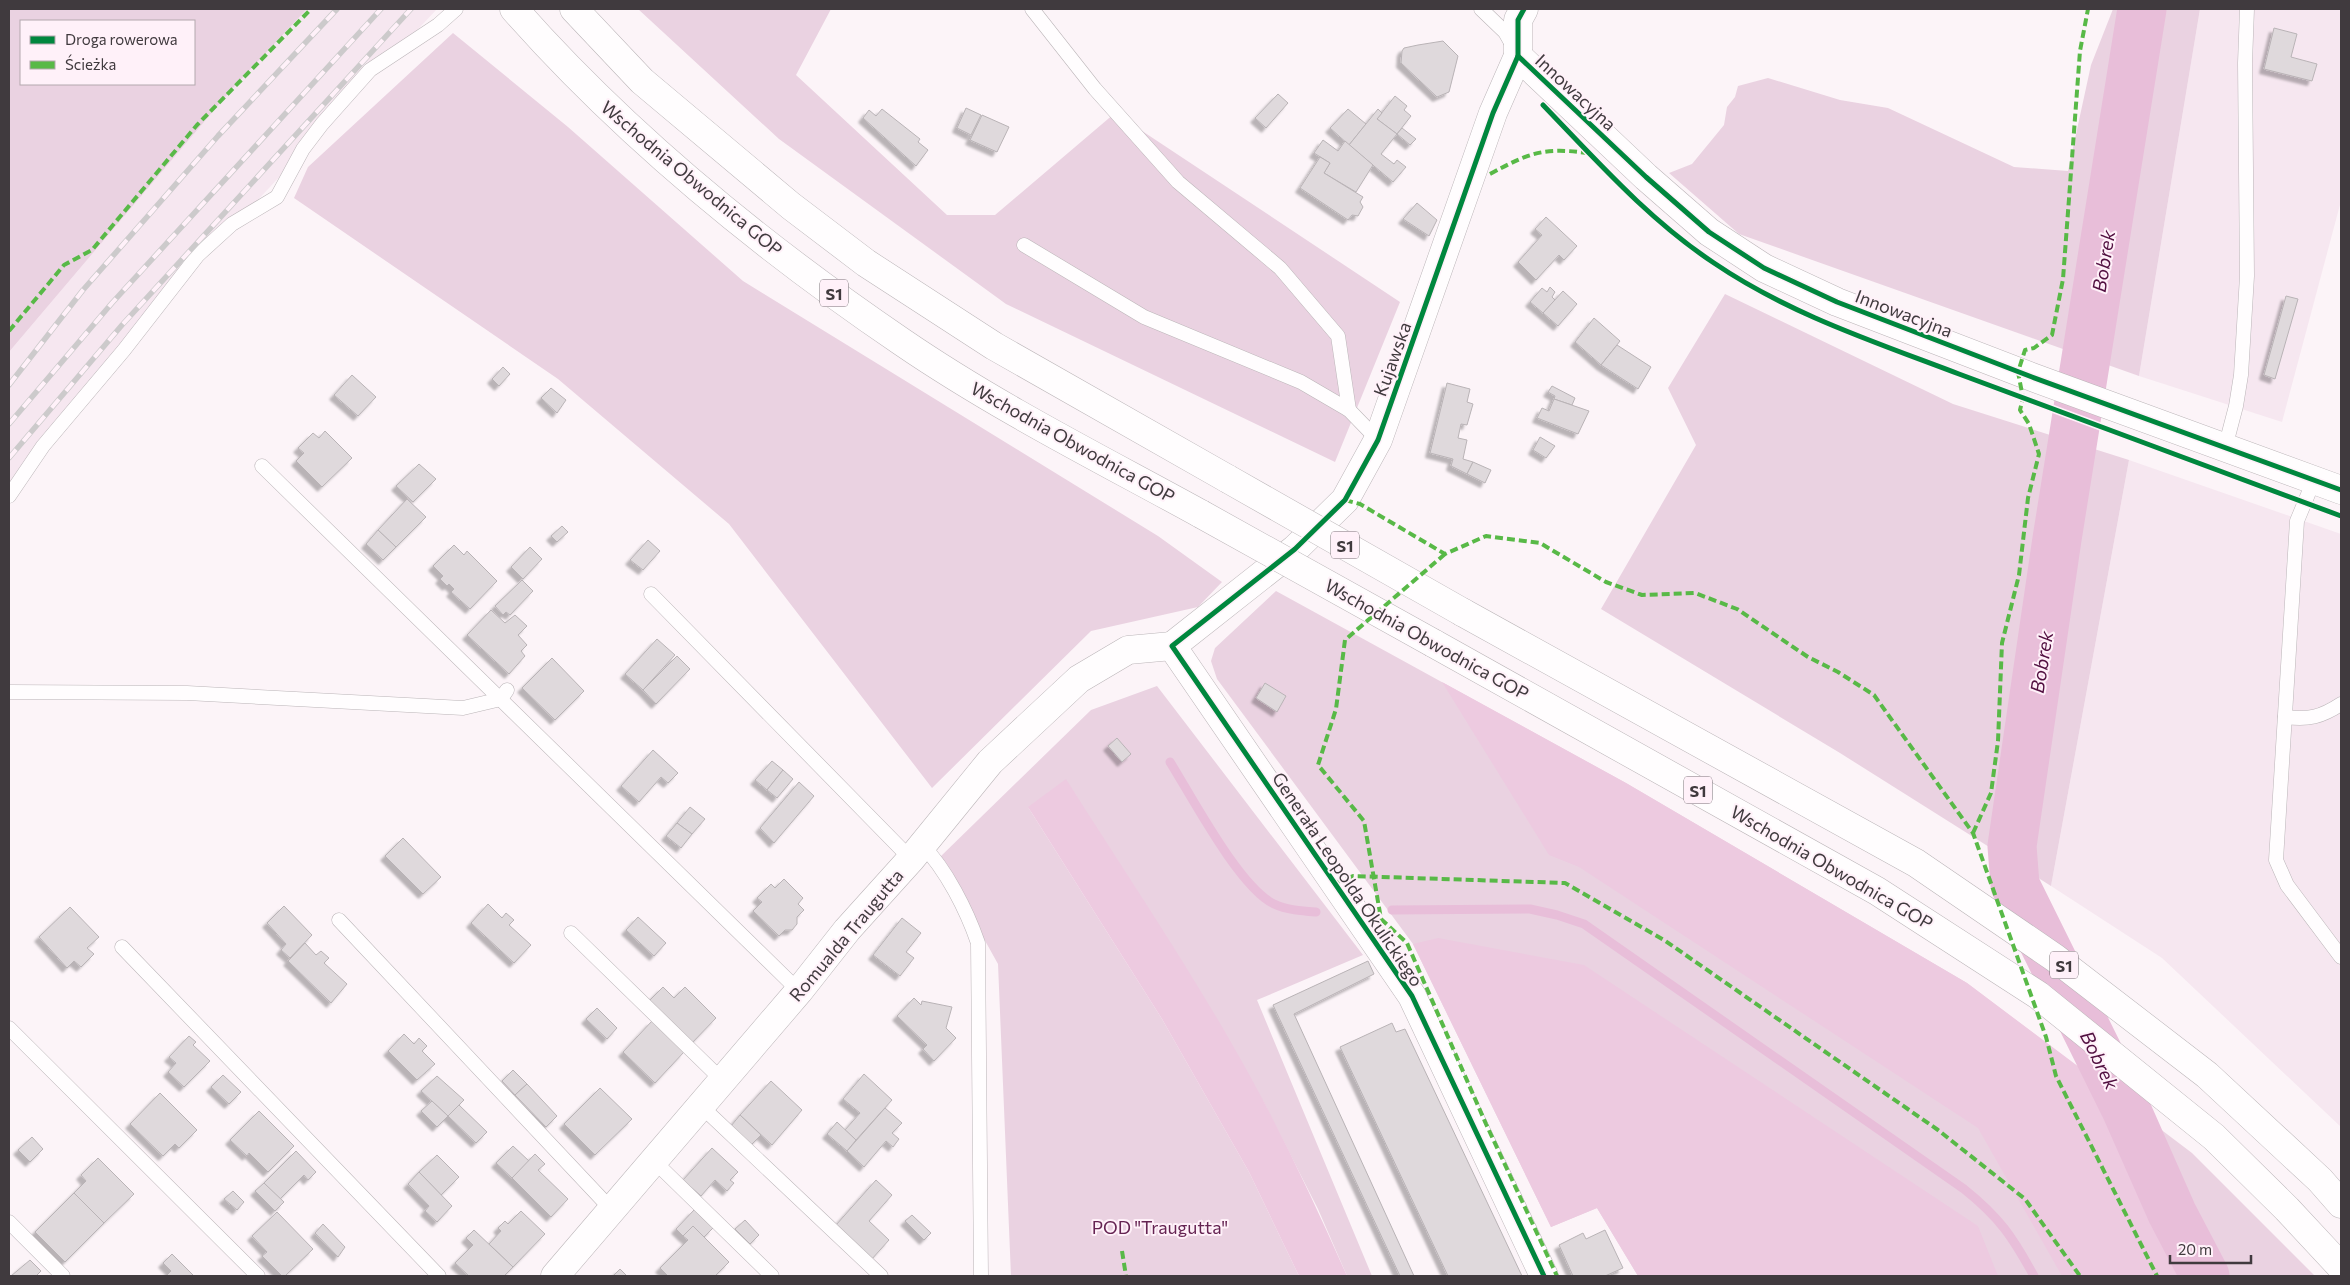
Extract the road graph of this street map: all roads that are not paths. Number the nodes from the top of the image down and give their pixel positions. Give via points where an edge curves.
1 (456, 9) edge
2 (514, 9) edge
3 (574, 9) edge
4 (1032, 9) edge
5 (1481, 9) edge
6 (1524, 9) edge
7 (2248, 9) edge
8 (1518, 56) junction
9 (1024, 245) dead end
10 (1349, 410) junction
11 (1378, 440) junction
12 (2225, 448) junction
13 (262, 466) dead end
14 (2314, 480) junction
15 (2341, 490) edge
16 (9, 496) edge
17 (651, 594) dead end
18 (1172, 646) junction
19 (9, 692) edge
20 (504, 694) junction
21 (2341, 704) edge
22 (2285, 718) junction
23 (916, 852) junction
24 (339, 920) dead end
25 (571, 932) dead end
26 (122, 947) dead end
27 (2341, 957) edge
28 (799, 991) junction
29 (9, 1028) edge
30 (722, 1081) junction
31 (701, 1106) junction
32 (654, 1161) junction
33 (2341, 1204) edge
34 (612, 1210) junction
35 (9, 1222) edge
36 (2341, 1267) edge
37 (63, 1276) edge
38 (258, 1276) edge
39 (439, 1276) edge
40 (556, 1276) edge
41 (772, 1276) edge
42 (881, 1276) edge
43 (981, 1276) edge
44 (1544, 1276) edge

1 - 16 lane via 438,25 370,70 303,149 277,197 232,224 198,255 43,446
2 - 36 main road, Wschodnia Obwodnica GOP / S1, bridge via 558,59 607,107 750,232 903,343 990,397 1877,890 1960,943 2038,996 2214,1137
3 - 33 main road, S1, bridge via 642,81 791,206 866,263 994,346 1462,612 1916,863 2056,958 2208,1075 2320,1180
4 - 10 lane via 1095,88 1178,182 1280,268 1338,336
5 - 8 lane via 1505,32
6 - 8 main road, Kujawska via 1518,20
7 - 12 lane via 2245,63 2247,276 2241,375
8 - 11 main road, Kujawska via 1493,113
8 - 12 main road, Innowacyjna via 1709,232 1764,268 1838,302 2032,378
9 - 10 lane via 1144,317 1300,382
10 - 11 lane
11 - 18 main road, Kujawska via 1345,500 1305,541
12 - 14 main road, Innowacyjna
13 - 20 lane
14 - 15 main road, Innowacyjna
14 - 22 lane via 2297,521
17 - 23 lane
18 - 23 main road, Romualda Traugutta via 1128,650 1079,679 990,762
18 - 44 main road, Generała Leopolda Okulickiego via 1412,996
19 - 20 lane via 187,694 463,708
20 - 28 lane
21 - 22 lane via 2327,713 2305,720
22 - 27 lane via 2276,860 2287,885
23 - 28 main road, Romualda Traugutta via 847,930
23 - 43 lane via 932,856 970,920 978,943
24 - 34 lane
25 - 30 lane
26 - 39 lane
28 - 30 main road, Romualda Traugutta
29 - 38 lane
30 - 31 main road, Romualda Traugutta
31 - 32 main road, Romualda Traugutta
31 - 42 lane
32 - 34 main road, Romualda Traugutta
32 - 41 lane
34 - 40 main road, Romualda Traugutta
35 - 37 lane

